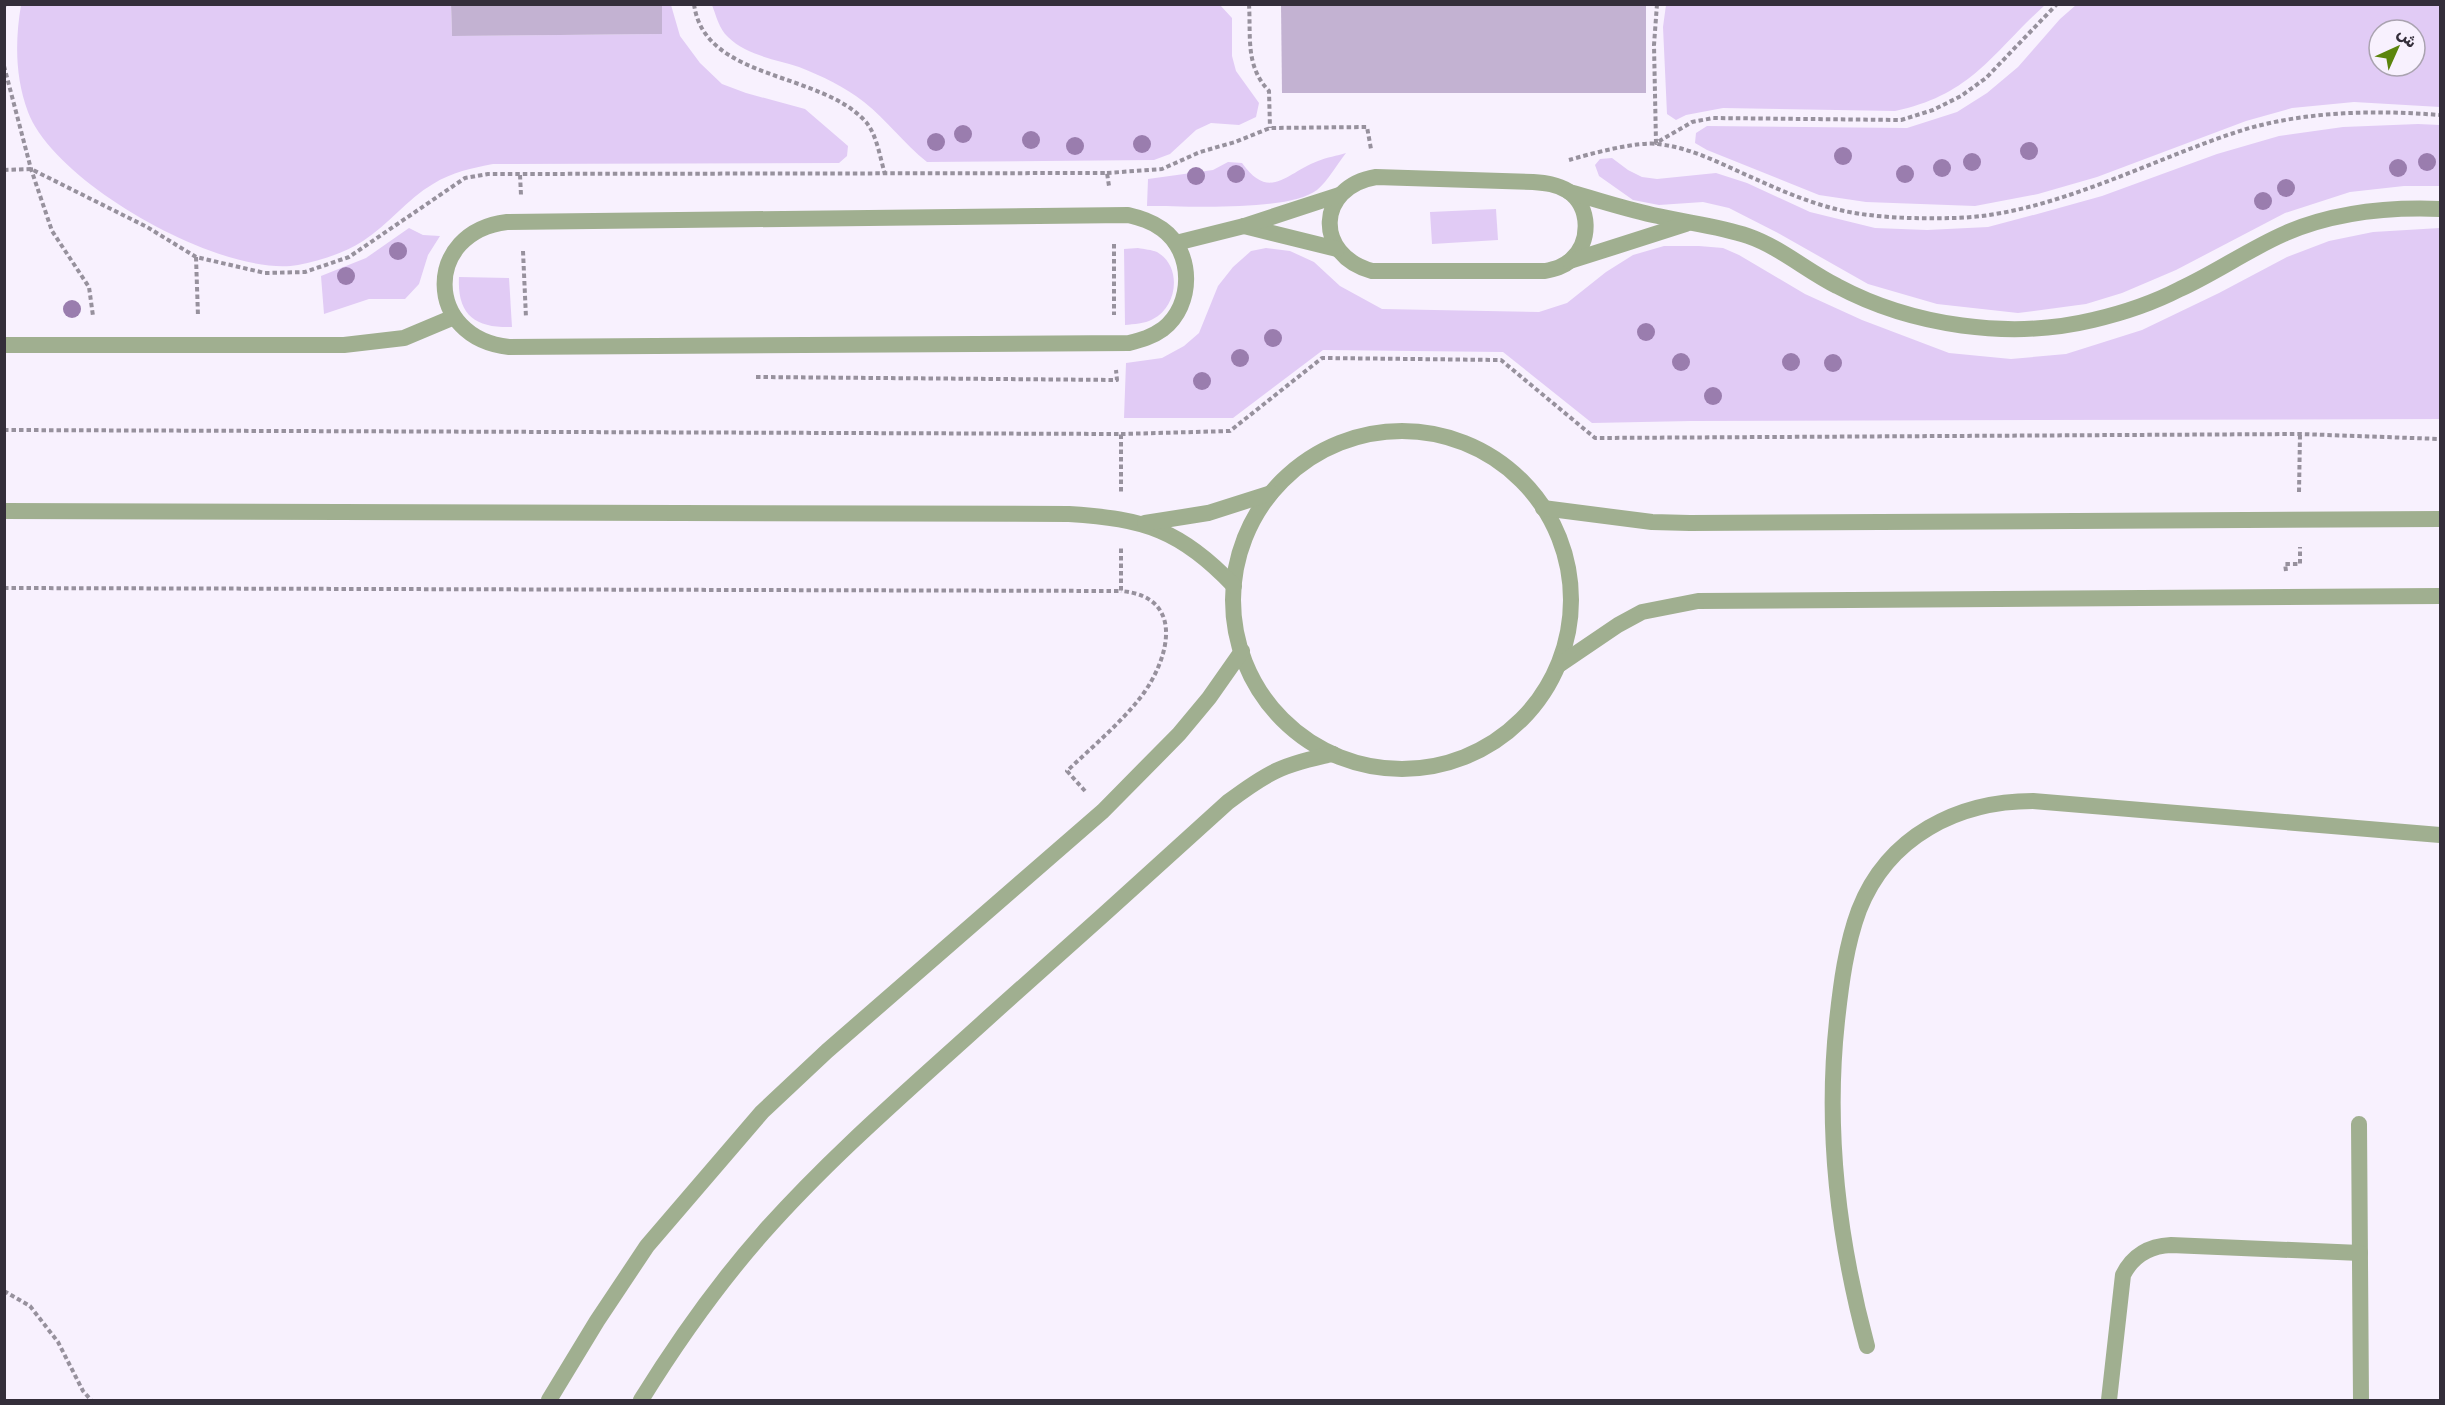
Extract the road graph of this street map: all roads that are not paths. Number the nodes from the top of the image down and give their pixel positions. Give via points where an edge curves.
1 (1569, 192) junction
2 (1340, 195) junction
3 (2440, 209) edge
4 (1689, 223) junction
5 (1244, 226) junction
6 (1176, 243) junction
7 (1337, 249) junction
8 (1570, 261) junction
9 (454, 317) junction
10 (4, 345) edge
11 (1271, 493) junction
12 (1543, 508) junction
13 (4, 511) edge
14 (2440, 519) edge
15 (1144, 523) junction
16 (1234, 586) junction
17 (2440, 596) edge
18 (1242, 651) junction
19 (1559, 665) junction
20 (1333, 754) junction
21 (2440, 834) edge
22 (2359, 1124) dead end
23 (2360, 1253) junction
24 (1867, 1346) dead end
25 (549, 1401) edge
26 (640, 1401) edge
27 (2109, 1401) edge
28 (2361, 1401) edge

1 - 2 street via 1557,185 1533,182 1376,177 1350,185
1 - 4 street
1 - 8 street via 1578,201 1586,226 1581,246
2 - 5 street
2 - 7 street via 1330,222
3 - 4 street via 2388,208 2351,214 2289,231 2143,306 2092,320 1998,328 1901,312 1837,287 1751,237
4 - 8 street
5 - 6 street
5 - 7 street
6 - 9 street via 1147,220 1128,215 490,224 475,231 457,248 446,269 444,286
6 - 9 street via 1187,279 1184,298 1164,329 1129,343 527,347 492,345 477,339
7 - 8 street via 1346,260 1372,271 1545,271
9 - 10 street via 404,338 344,345
11 - 12 street via 1314,456 1340,443 1367,435 1424,433 1479,450 1526,485
11 - 15 street via 1208,513
11 - 16 street via 1245,537
12 - 14 street via 1680,523
12 - 19 street via 1557,531 1570,585 1571,612
13 - 15 street via 1058,514
15 - 16 street via 1193,549
16 - 18 street via 1234,612
17 - 19 street via 1698,601 1642,612
18 - 20 street via 1257,686 1272,707 1289,726
18 - 25 street via 1187,725 1103,811 762,1112 647,1246
19 - 20 street via 1548,688 1516,726 1475,753 1428,768 1404,769 1380,768
20 - 26 street via 1277,769 1228,802 877,1118 763,1233 715,1292
21 - 24 street via 2006,801 1953,814 1907,843 1887,862 1860,909 1840,996 1833,1057 1835,1181 1850,1281
22 - 23 street
23 - 27 street via 2171,1245 2148,1249 2128,1264 2123,1275
23 - 28 street

